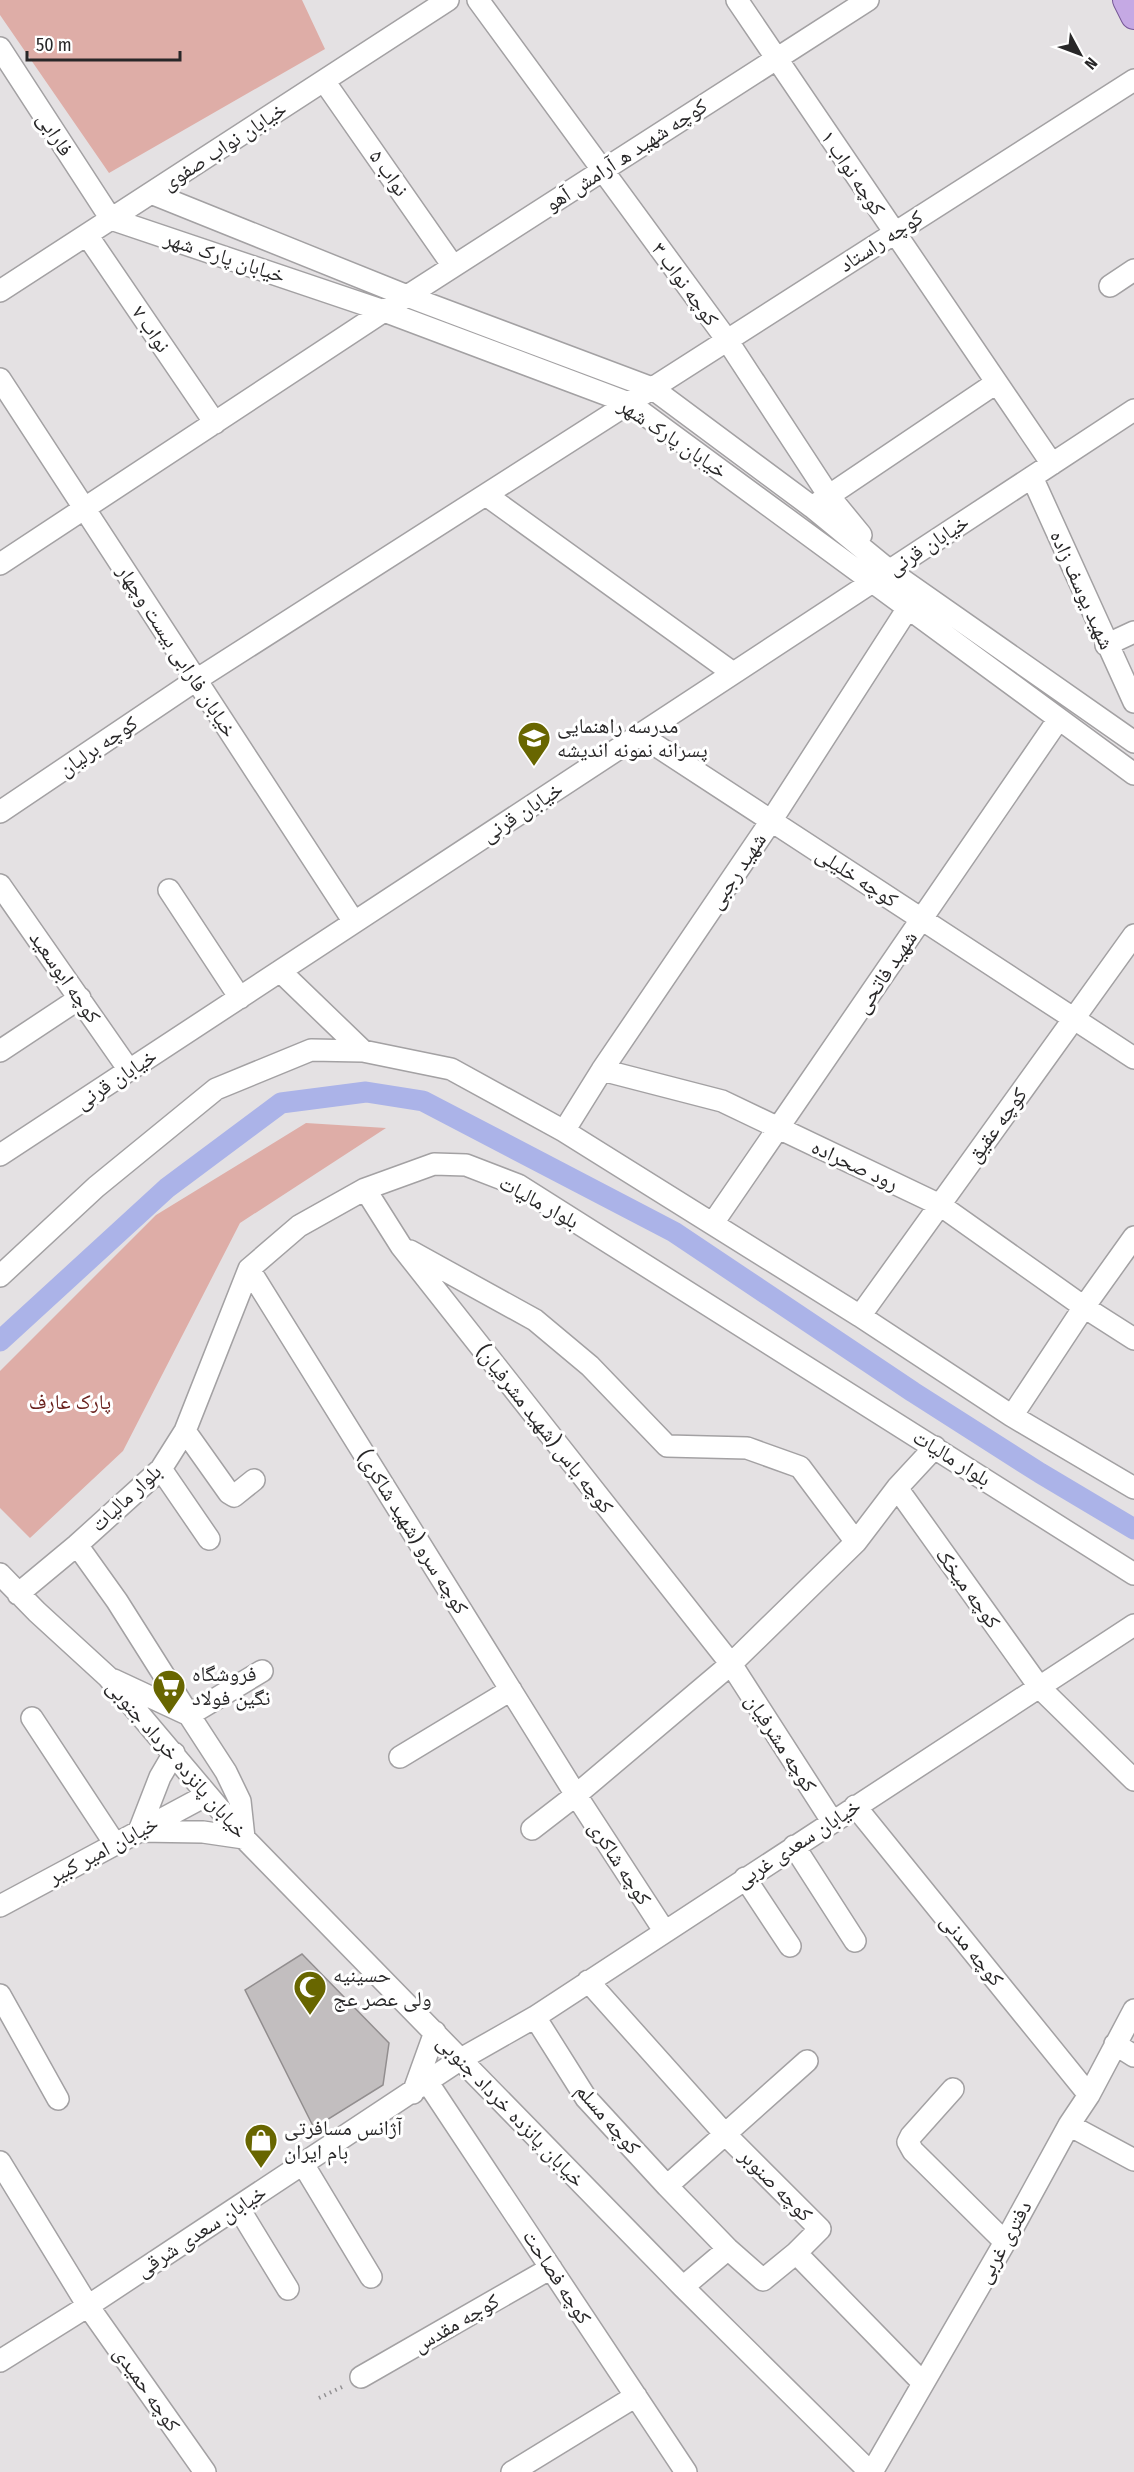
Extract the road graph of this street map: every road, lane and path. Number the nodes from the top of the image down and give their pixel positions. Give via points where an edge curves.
1 (448, 0) edge
2 (478, 0) edge
3 (737, 0) edge
4 (868, 0) edge
5 (1126, 0) edge
6 (1134, 16) edge
7 (0, 48) edge
8 (777, 59) junction
9 (1134, 80) edge
10 (324, 81) junction
11 (602, 171) junction
12 (151, 193) junction
13 (111, 219) junction
14 (894, 233) junction
15 (87, 235) junction
16 (453, 266) junction
17 (1134, 270) edge
18 (1110, 286) dead end
19 (0, 291) edge
20 (407, 296) junction
21 (384, 310) junction
22 (727, 340) junction
23 (0, 379) edge
24 (996, 383) junction
25 (652, 388) junction
26 (629, 403) junction
27 (1134, 410) edge
28 (215, 423) junction
29 (1052, 464) junction
30 (1032, 477) junction
31 (486, 495) junction
32 (820, 501) junction
33 (84, 509) junction
34 (0, 564) edge
35 (881, 576) junction
36 (908, 608) junction
37 (1134, 632) edge
38 (1106, 645) junction
39 (733, 674) junction
40 (196, 680) junction
41 (1134, 702) edge
42 (1058, 720) junction
43 (640, 735) junction
44 (1134, 742) edge
45 (1134, 774) edge
46 (0, 812) edge
47 (771, 821) junction
48 (0, 885) edge
49 (169, 890) dead end
50 (921, 919) junction
51 (354, 922) junction
52 (1134, 935) edge
53 (280, 971) junction
54 (80, 998) junction
55 (240, 998) junction
56 (1074, 1018) junction
57 (0, 1051) edge
58 (363, 1051) junction
59 (1134, 1058) edge
60 (129, 1070) junction
61 (602, 1070) junction
62 (778, 1129) junction
63 (564, 1131) junction
64 (0, 1155) edge
65 (365, 1189) junction
66 (940, 1204) junction
67 (713, 1223) junction
68 (1134, 1236) edge
69 (401, 1246) junction
70 (249, 1269) junction
71 (0, 1276) edge
72 (1084, 1307) junction
73 (860, 1316) junction
74 (1134, 1339) edge
75 (1012, 1416) junction
76 (185, 1431) junction
77 (935, 1448) junction
78 (161, 1468) junction
79 (254, 1480) dead end
80 (897, 1488) junction
81 (1134, 1488) edge
82 (209, 1539) dead end
83 (856, 1542) junction
84 (77, 1545) junction
85 (0, 1574) edge
86 (1134, 1574) edge
87 (18, 1594) junction
88 (1131, 1631) edge
89 (731, 1664) junction
90 (262, 1671) dead end
91 (108, 1677) junction
92 (1040, 1688) junction
93 (511, 1690) junction
94 (189, 1715) junction
95 (32, 1718) dead end
96 (174, 1753) junction
97 (400, 1757) dead end
98 (1134, 1780) edge
99 (207, 1795) junction
100 (576, 1795) junction
101 (855, 1806) junction
102 (832, 1821) junction
103 (532, 1829) dead end
104 (139, 1830) junction
105 (244, 1838) junction
106 (115, 1844) junction
107 (794, 1846) junction
108 (745, 1878) junction
109 (0, 1906) edge
110 (665, 1932) junction
111 (855, 1941) dead end
112 (790, 1946) dead end
113 (588, 1981) junction
114 (0, 1995) edge
115 (1134, 2010) edge
116 (535, 2017) junction
117 (435, 2032) junction
118 (1115, 2044) junction
119 (1134, 2056) edge
120 (462, 2060) junction
121 (807, 2061) dead end
122 (420, 2088) junction
123 (952, 2089) dead end
124 (1089, 2095) junction
125 (58, 2099) dead end
126 (1069, 2125) junction
127 (724, 2133) junction
128 (1134, 2160) edge
129 (0, 2162) edge
130 (303, 2164) junction
131 (667, 2186) junction
132 (238, 2207) junction
133 (1005, 2242) junction
134 (728, 2249) junction
135 (796, 2253) junction
136 (551, 2268) junction
137 (371, 2277) dead end
138 (683, 2287) junction
139 (288, 2289) dead end
140 (88, 2306) junction
141 (0, 2361) edge
142 (361, 2377) joint
143 (923, 2383) junction
144 (636, 2396) junction
145 (319, 2398) dead end
146 (677, 2469) edge
147 (522, 2470) edge
148 (205, 2472) edge
149 (871, 2472) edge

1 - 10 street, خیابان نواب صفوی
2 - 11 street, کوچه نواب ۳
3 - 8 street, کوچه نواب ۱
4 - 8 street, کوچه شهید ه آرامش آهو
5 - 6 main road
7 - 13 street, فارابی
8 - 11 street, کوچه شهید ه آرامش آهو
8 - 14 street, کوچه نواب ۱
9 - 14 street, کوچه راستاد
10 - 12 street, خیابان نواب صفوی
10 - 16 street, نواب ۵
11 - 16 street, کوچه شهید ه آرامش آهو
11 - 22 street, کوچه نواب ۳
12 - 13 street, خیابان نواب صفوی
12 - 20 street, خیابان پارک شهر
13 - 15 street, خیابان نواب صفوی
13 - 21 street, خیابان پارک شهر
14 - 22 street, کوچه راستاد
14 - 24 street, کوچه نواب ۱
15 - 19 street, خیابان نواب صفوی
15 - 28 street, نواب ۷
16 - 20 street, کوچه شهید ه آرامش آهو
17 - 18 street
20 - 21 street, کوچه شهید ه آرامش آهو
20 - 25 street, خیابان پارک شهر
21 - 26 street, خیابان پارک شهر
21 - 28 street, کوچه شهید ه آرامش آهو
22 - 25 street, کوچه راستاد
22 - 32 street, کوچه نواب ۳
23 - 33 street, خیابان فارابی بیست وچهار
24 - 29 street, کوچه نواب ۱
24 - 32 street
25 - 26 street, کوچه راستاد
25 - 32 street, خیابان پارک شهر
26 - 31 street, کوچه راستاد
26 - 35 street, خیابان پارک شهر
27 - 29 street, خیابان قرنی
28 - 33 street, کوچه شهید ه آرامش آهو
29 - 30 street, خیابان قرنی
30 - 35 street, خیابان قرنی
30 - 38 street, شهید یوسف زاده
31 - 39 street
31 - 40 street, کوچه برلیان
32 - 35 street, کوچه نواب ۳
33 - 34 street, کوچه شهید ه آرامش آهو
33 - 40 street, خیابان فارابی بیست وچهار
35 - 36 street, خیابان پارک شهر
35 - 39 street, خیابان قرنی
35 - 44 street, خیابان پارک شهر
36 - 42 street, خیابان پارک شهر
36 - 47 street, شهید رجبی
37 - 38 street
38 - 41 street, شهید یوسف زاده
39 - 43 street, خیابان قرنی
40 - 46 street, کوچه برلیان
40 - 51 street, خیابان فارابی بیست وچهار
42 - 45 street, خیابان پارک شهر
42 - 50 street, شهید فاتحی
43 - 47 street, کوچه خلیلی
43 - 51 street, خیابان قرنی
47 - 50 street, کوچه خلیلی
47 - 61 street, شهید رجبی
48 - 54 street, کوچه ابوسعید
49 - 55 street
50 - 56 street, کوچه خلیلی
50 - 62 street, شهید فاتحی
51 - 53 street, خیابان قرنی
52 - 56 street, کوچه عقیق
53 - 55 street, خیابان قرنی
53 - 58 street
54 - 57 street
54 - 60 street, کوچه ابوسعید
55 - 60 street, خیابان قرنی
56 - 59 street, کوچه خلیلی
56 - 66 street, کوچه عقیق
58 - 63 street via 451,1069
58 - 71 street via 311,1050 216,1089 96,1187
60 - 64 street, خیابان قرنی
61 - 62 street, رود صحراده via 722,1101
61 - 63 street, شهید رجبی
62 - 66 street, رود صحراده
62 - 67 street, شهید فاتحی
63 - 67 street
65 - 69 street, کوچه یاس (شهید مشرفیان)
65 - 70 street, بلوار مالیات via 299,1226
65 - 77 street, بلوار مالیات via 434,1164 466,1165 518,1185
66 - 72 street, رود صحراده
66 - 73 street, کوچه عقیق
67 - 73 street
68 - 72 street
69 - 83 street via 535,1320 590,1366 668,1446 747,1449 800,1467
69 - 89 street, کوچه یاس (شهید مشرفیان)
70 - 76 street, بلوار مالیات
70 - 93 street, کوچه سرو (شهید شاکری)
72 - 74 street, رود صحراده
72 - 75 street
73 - 75 street
75 - 81 street
76 - 78 street, بلوار مالیات
76 - 79 street via 229,1493 234,1496
77 - 80 street
77 - 86 street, بلوار مالیات
78 - 82 street
78 - 84 street, بلوار مالیات
80 - 83 street
80 - 92 street, کوچه میخک
83 - 89 street
84 - 87 street, بلوار مالیات
84 - 94 street
85 - 87 street, خیابان پانزده خرداد جنوبی
87 - 91 street, خیابان پانزده خرداد جنوبی
88 - 92 street, خیابان سعدی غربی
89 - 100 street
89 - 102 street, کوچه مشرفیان
90 - 94 street
91 - 94 street
91 - 96 street, خیابان پانزده خرداد جنوبی
92 - 98 street, کوچه میخک
92 - 101 street, خیابان سعدی غربی
93 - 97 street
93 - 100 street, کوچه سرو (شهید شاکری)
94 - 105 street via 240,1801
95 - 106 street
96 - 99 street, خیابان پانزده خرداد جنوبی
96 - 104 street
99 - 104 street, خیابان امیر کبیر
99 - 105 street, خیابان پانزده خرداد جنوبی
100 - 103 street
100 - 110 street, کوچه شاکری
101 - 102 street, خیابان سعدی غربی
101 - 124 street, کوچه مدنی
102 - 107 street, خیابان سعدی غربی
104 - 105 street
104 - 106 street, خیابان امیر کبیر
105 - 117 street, خیابان پانزده خرداد جنوبی
106 - 109 street, خیابان امیر کبیر
107 - 108 street, خیابان سعدی غربی
107 - 111 street
108 - 110 street, خیابان سعدی غربی
108 - 112 street
110 - 113 street, خیابان سعدی غربی
113 - 116 street, خیابان سعدی غربی
113 - 127 street, کوچه صنوبر
114 - 125 street
115 - 118 street, دفتری غربی
116 - 120 street, خیابان سعدی غربی
116 - 131 street, کوچه مسلم via 586,2098
117 - 120 street, خیابان پانزده خرداد جنوبی
117 - 122 street
118 - 119 street
118 - 124 street, دفتری غربی
120 - 122 street, خیابان سعدی شرقی
120 - 138 street, خیابان پانزده خرداد جنوبی
121 - 127 street
122 - 130 street, خیابان سعدی شرقی
122 - 136 street, کوچه فصاحت
123 - 133 street via 908,2142
124 - 126 street, دفتری غربی
126 - 128 street
126 - 133 street, دفتری غربی
127 - 131 street
127 - 135 street, کوچه صنوبر via 820,2229
129 - 140 street, کوچه حمیدی
130 - 132 street, خیابان سعدی شرقی
130 - 137 street
131 - 134 street, کوچه مسلم
132 - 139 street
132 - 140 street, خیابان سعدی شرقی
133 - 143 street, دفتری غربی
134 - 135 street, کوچه مسلم via 763,2280
134 - 138 street
135 - 143 street, کوچه صنوبر
136 - 142 street, کوچه مقدس
136 - 144 street, کوچه فصاحت
138 - 149 street, خیابان پانزده خرداد جنوبی
140 - 141 street, خیابان سعدی شرقی
140 - 148 street, کوچه حمیدی
142 - 145 path
143 - 149 street, دفتری غربی
144 - 146 street, کوچه فصاحت
144 - 147 street

